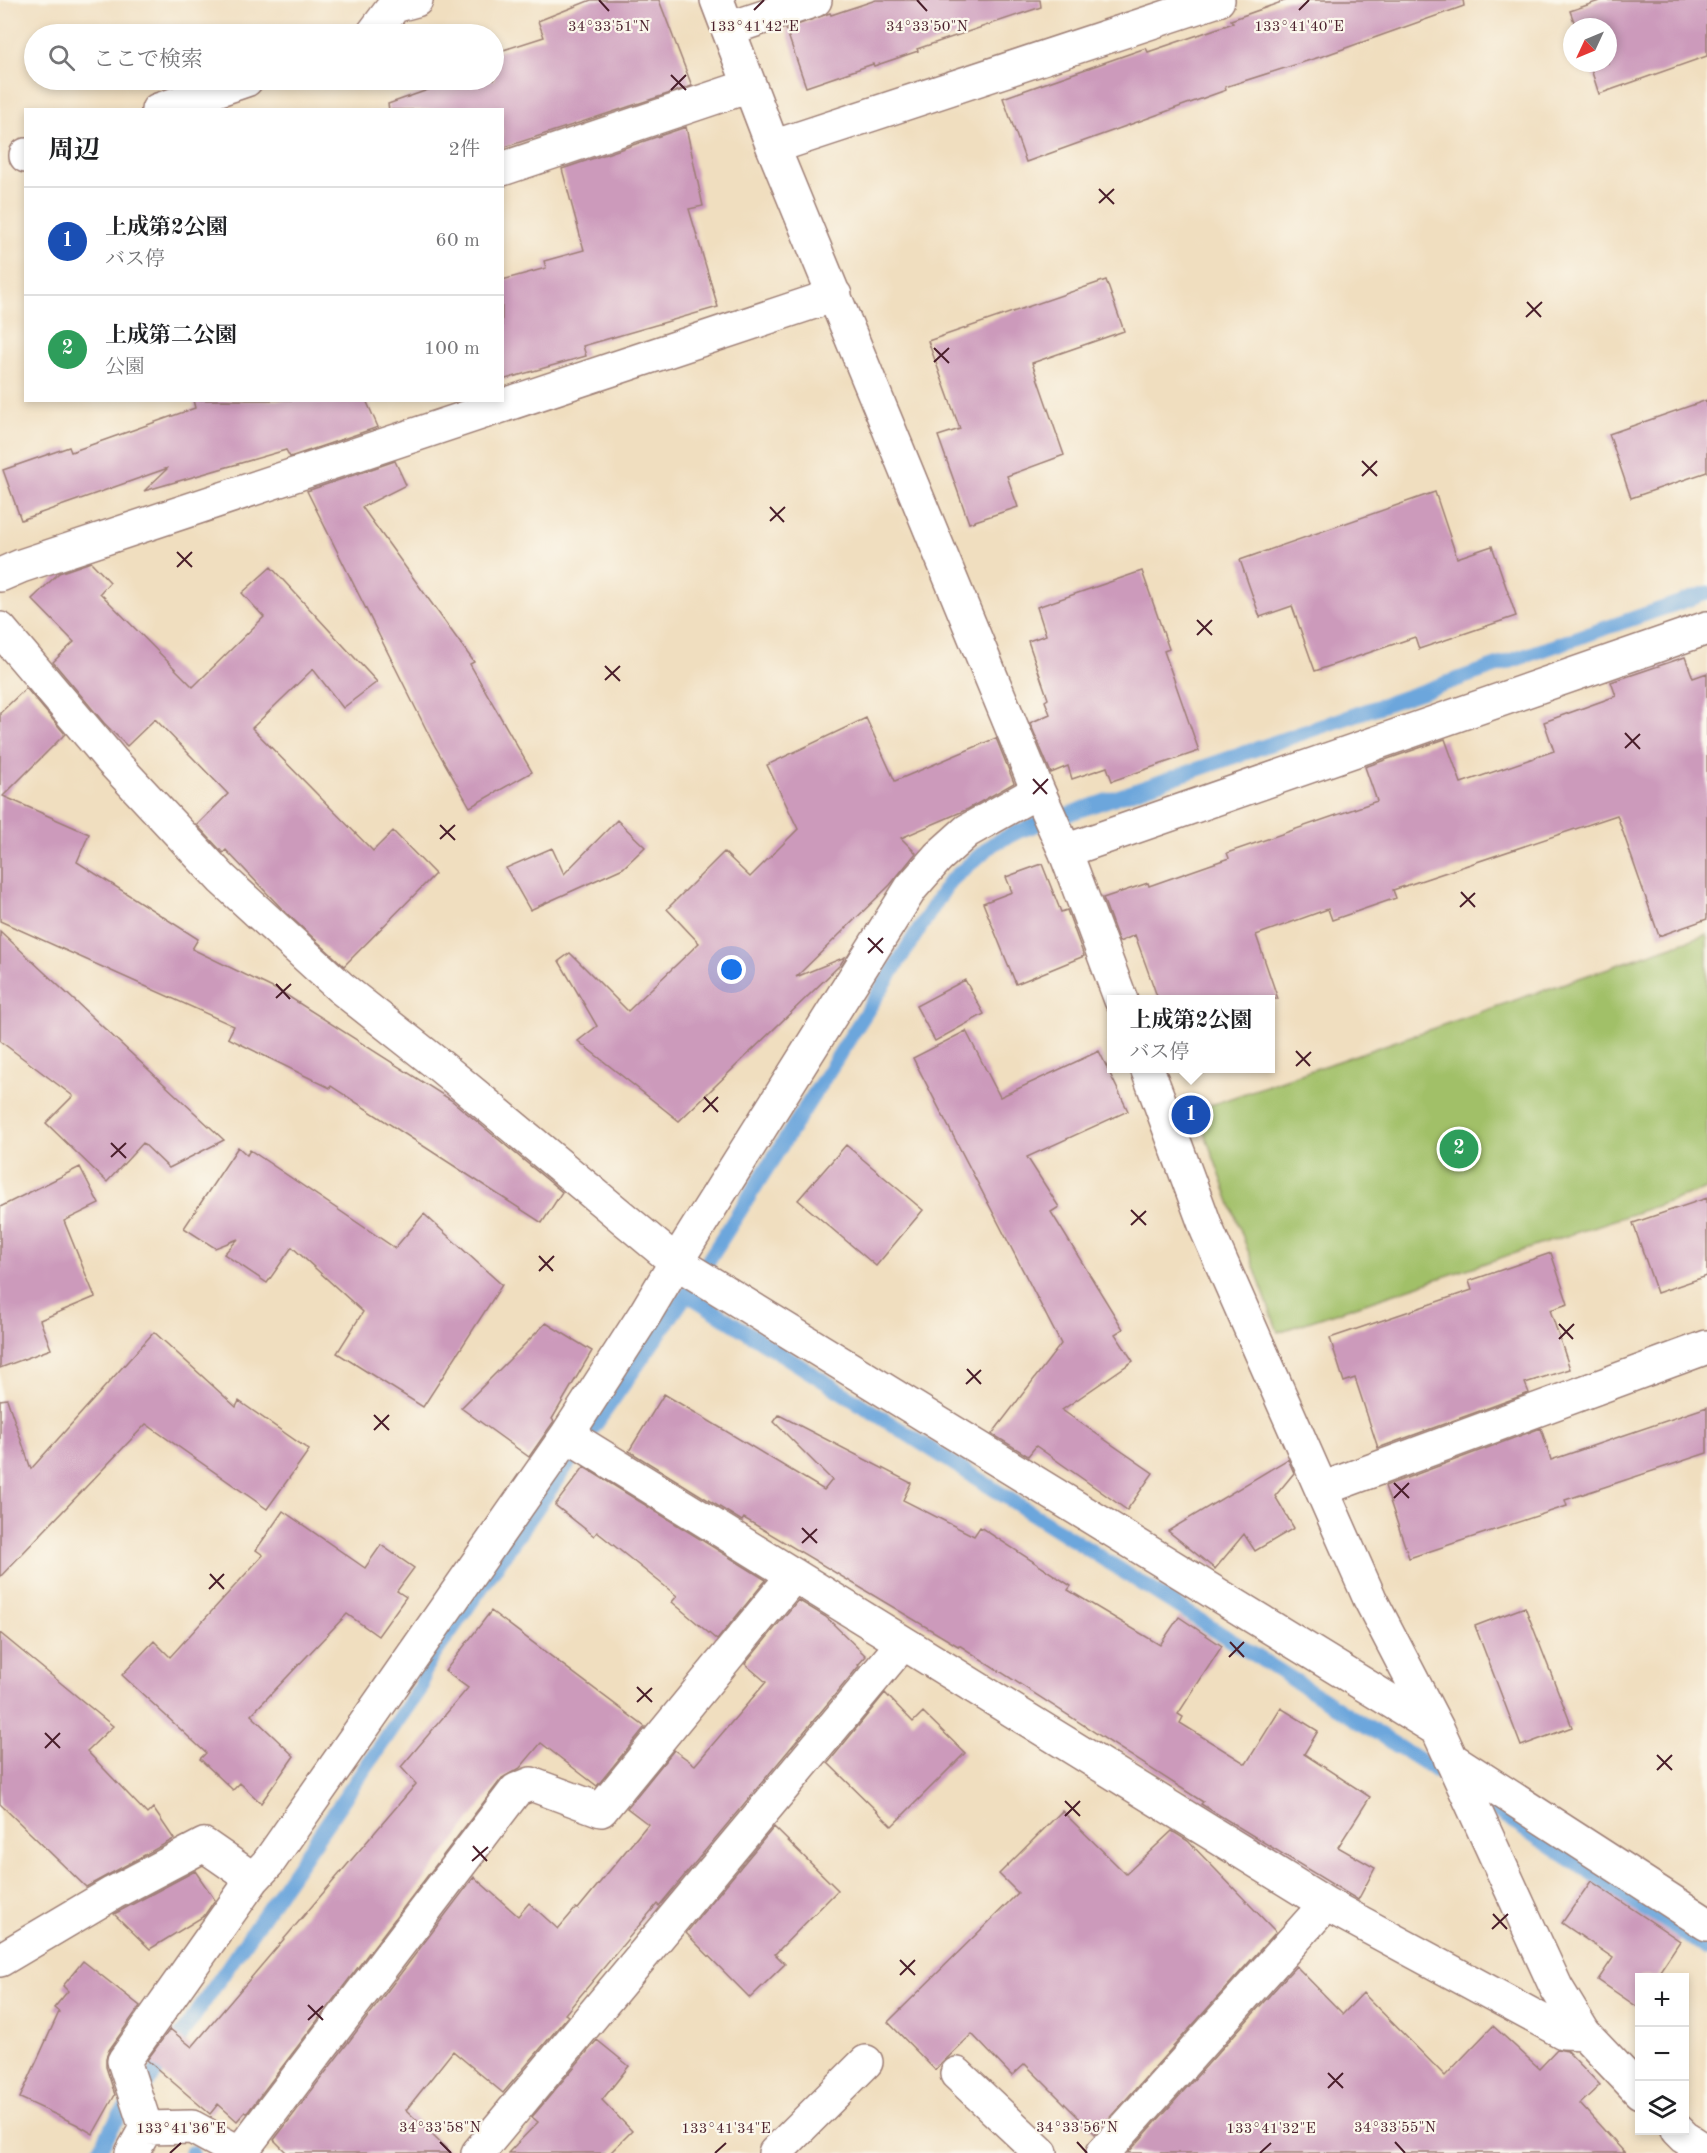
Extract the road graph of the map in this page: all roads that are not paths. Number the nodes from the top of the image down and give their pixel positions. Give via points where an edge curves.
1 (416, 0) edge
2 (815, 0) edge
3 (1218, 0) edge
4 (722, 15) edge
5 (380, 24) edge
6 (749, 86) junction
7 (217, 90) edge
8 (164, 108) edge
9 (773, 147) junction
10 (504, 168) edge
11 (835, 295) junction
12 (0, 575) edge
13 (1707, 628) edge
14 (0, 629) edge
15 (1041, 797) junction
16 (1061, 842) junction
17 (1119, 995) edge
18 (1149, 1073) edge
19 (693, 1272) junction
20 (1707, 1347) edge
21 (578, 1442) junction
22 (1322, 1489) junction
23 (794, 1575) junction
24 (903, 1643) junction
25 (1456, 1769) junction
26 (254, 1879) junction
27 (1326, 1904) junction
28 (1702, 1915) edge
29 (0, 1960) edge
30 (1584, 2033) junction
31 (866, 2062) dead end
32 (957, 2074) dead end
33 (1635, 2087) edge
34 (140, 2131) edge
35 (1682, 2135) edge
36 (1707, 2152) edge
37 (240, 2153) edge
38 (478, 2153) edge
39 (776, 2153) edge
40 (1041, 2153) edge
41 (1103, 2153) edge

1 - 5 street via 394,6
2 - 4 street
3 - 9 street
4 - 6 street
6 - 9 street
6 - 10 street
7 - 8 street
9 - 11 street
11 - 12 street
11 - 15 street
13 - 16 street
14 - 19 street via 112,761 222,879 340,987
15 - 16 street
15 - 19 street via 967,831 911,888
16 - 17 street
18 - 22 street via 1207,1230
19 - 21 street via 645,1314
19 - 25 street
20 - 22 street
21 - 23 street
21 - 26 street
22 - 25 street via 1370,1599
23 - 24 street
23 - 37 street via 601,1810 531,1784 516,1790
24 - 27 street
24 - 38 street
25 - 28 street
25 - 30 street via 1556,1987
26 - 29 street via 204,1845
26 - 34 street via 124,2061
27 - 30 street via 1563,2032
27 - 41 street
30 - 33 street
31 - 39 street
32 - 40 street
34 - 37 street via 192,2127
35 - 36 street

